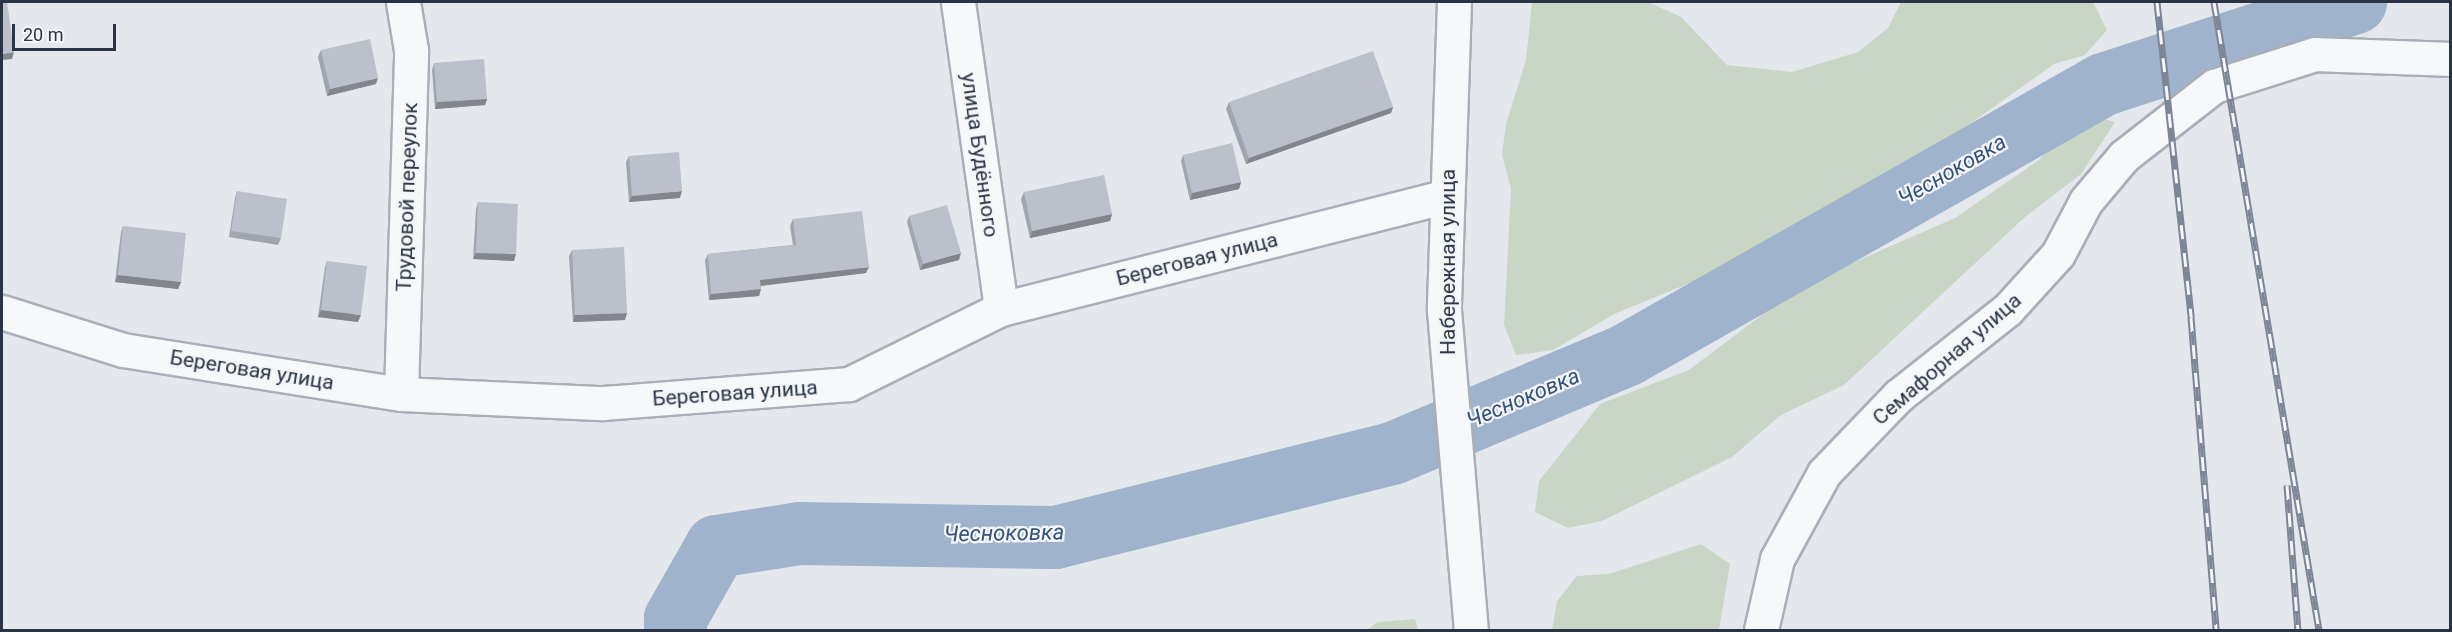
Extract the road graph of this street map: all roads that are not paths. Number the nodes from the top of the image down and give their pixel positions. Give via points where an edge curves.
1 (403, 2) edge
2 (958, 2) edge
3 (1454, 2) edge
4 (2451, 59) edge
5 (1447, 196) junction
6 (1001, 309) junction
7 (2, 312) edge
8 (401, 394) junction
9 (1470, 621) edge
10 (1761, 630) edge

1 - 8 street, Трудовой переулок via 411,50
2 - 6 street, улица Будённого
3 - 5 street, Набережная улица
4 - 10 street, Семафорная улица via 2315,54 2214,86 2124,156 2086,201 2058,254 2008,309 1898,396 1824,473 1778,559
5 - 6 street, Береговая улица
5 - 9 street, Набережная улица via 1444,310
6 - 8 street, Береговая улица via 849,384 603,403
7 - 8 street, Береговая улица via 123,350

